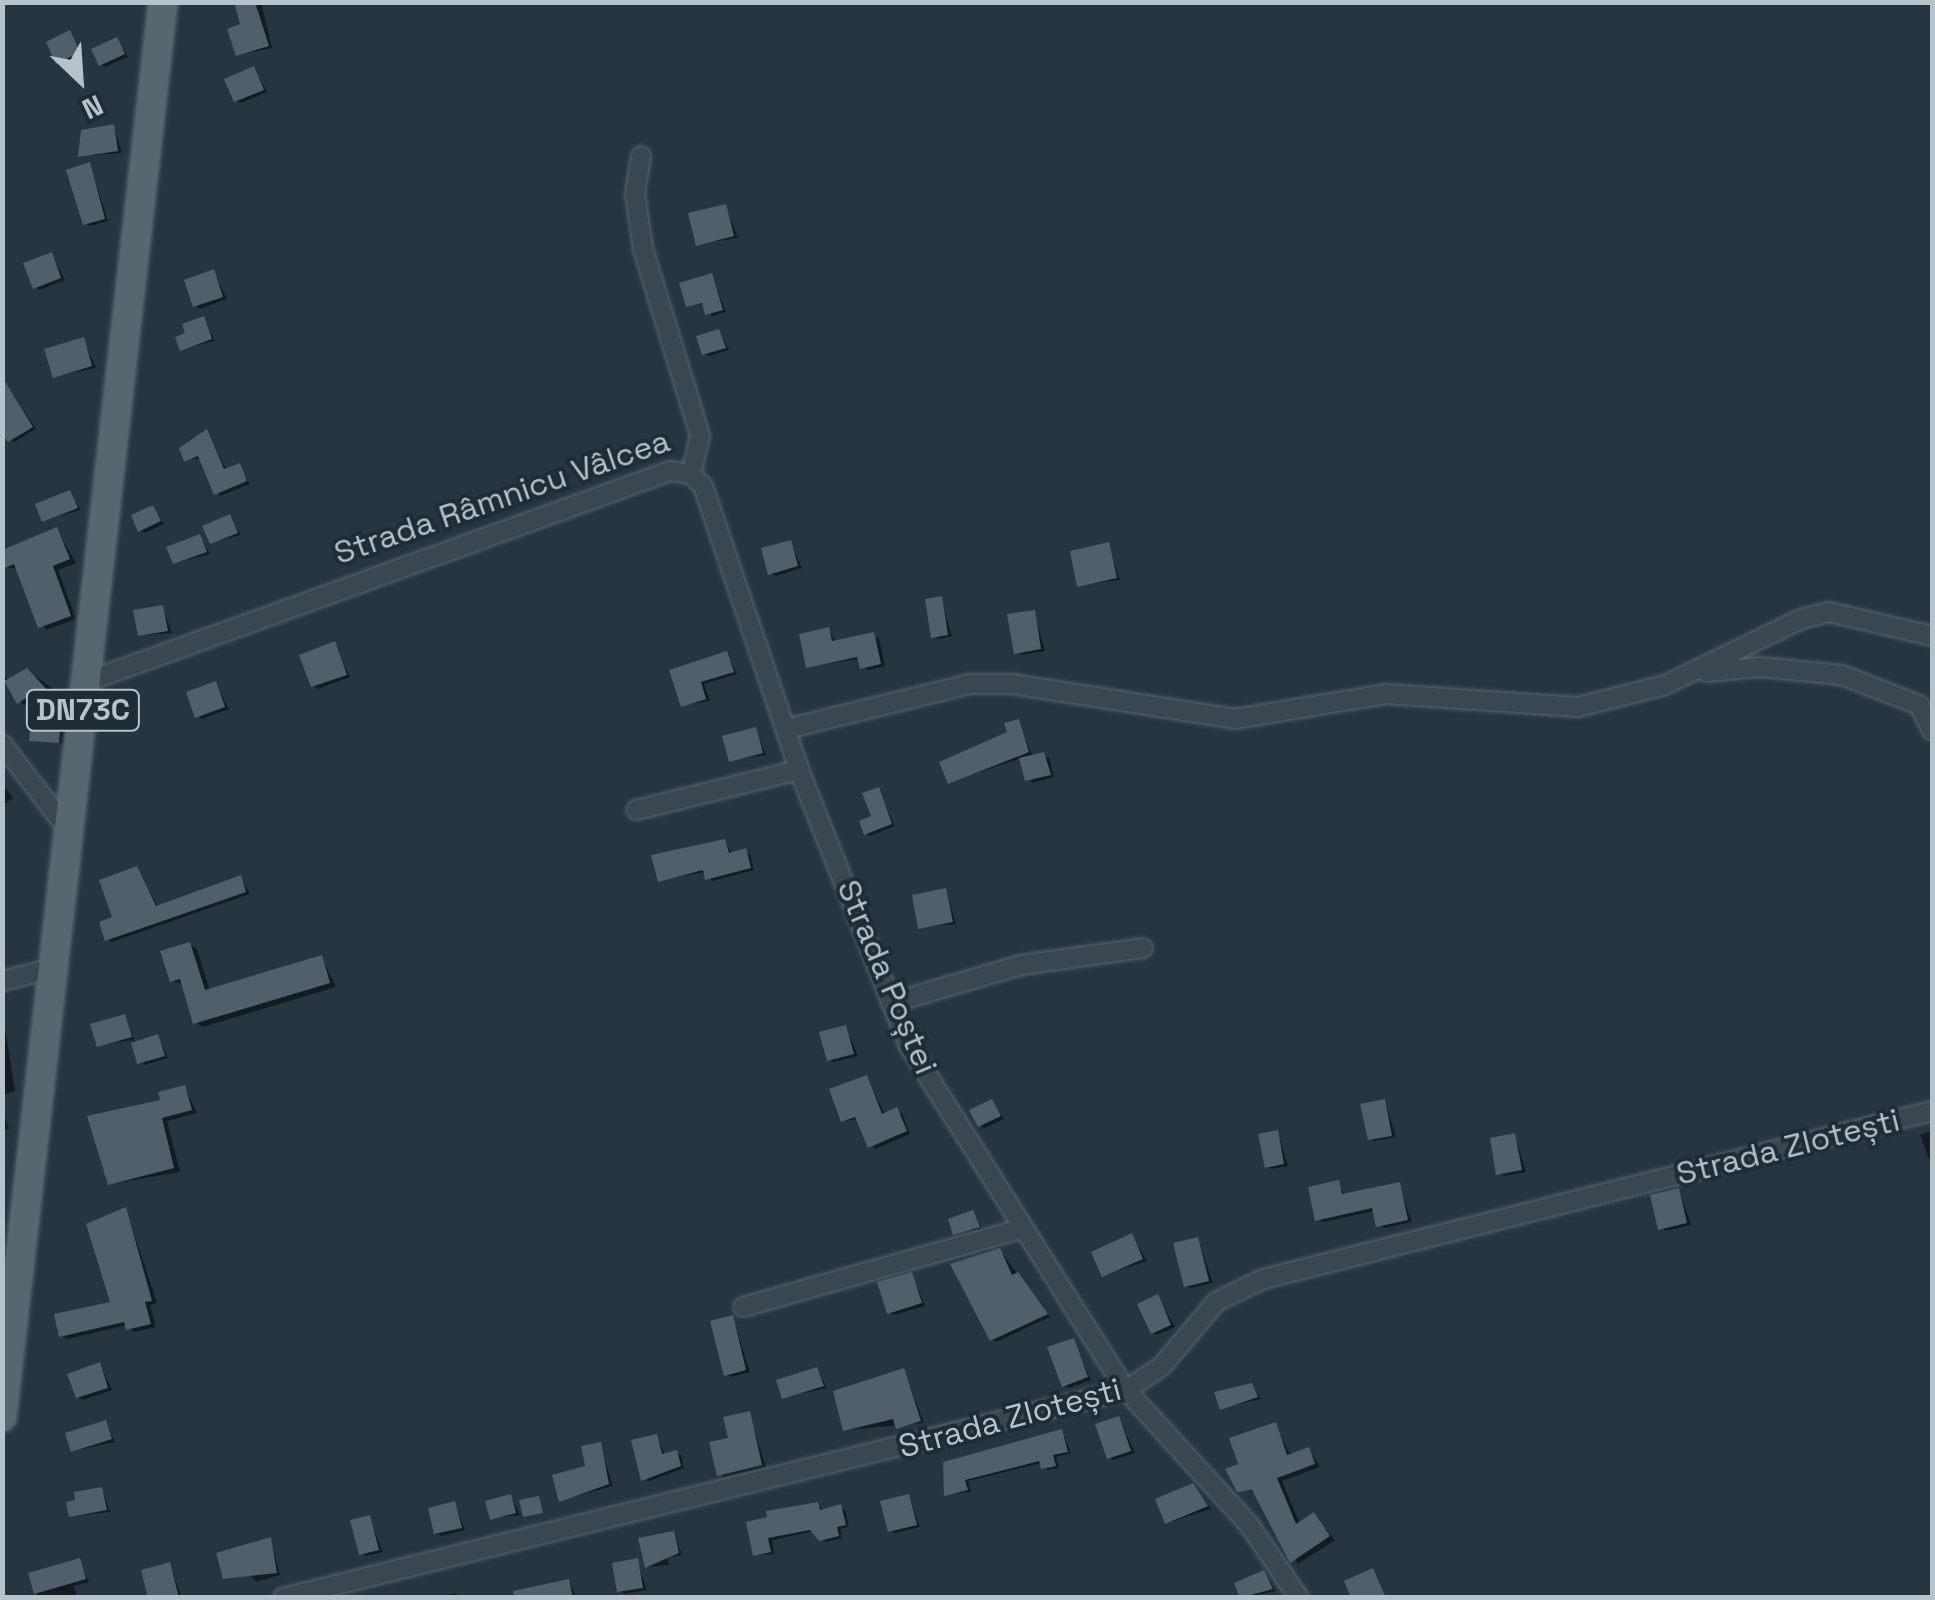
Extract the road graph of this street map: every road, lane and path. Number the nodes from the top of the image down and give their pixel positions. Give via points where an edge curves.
1 (162, 2) edge
2 (640, 156) dead end
3 (691, 474) junction
4 (1932, 636) edge
5 (1692, 673) junction
6 (86, 682) junction
7 (786, 729) junction
8 (1932, 731) edge
9 (2, 744) edge
10 (799, 770) junction
11 (636, 810) dead end
12 (70, 831) junction
13 (1143, 948) dead end
14 (54, 968) junction
15 (2, 981) edge
16 (891, 1003) junction
17 (1932, 1111) edge
18 (1020, 1229) junction
19 (743, 1307) dead end
20 (1126, 1390) junction
21 (2, 1417) edge
22 (283, 1598) edge
23 (1298, 1598) edge

1 - 6 main road, DN73C
2 - 3 street, Strada Râmnicu Vâlcea via 635,192 643,249 700,436
3 - 6 street, Strada Râmnicu Vâlcea via 670,471
3 - 7 street, Strada Poștei via 704,486
4 - 5 street via 1829,612
5 - 7 street via 1578,707 1386,694 1234,719 1029,686 969,684
5 - 8 street via 1760,667 1842,675 1919,705
6 - 12 main road, DN73C
7 - 10 street, Strada Poștei
9 - 12 street
10 - 11 street
10 - 16 street, Strada Poștei
12 - 14 main road, DN73C
13 - 16 street via 1021,965
14 - 15 street
14 - 21 main road, DN73C
16 - 18 street, Strada Poștei via 909,1046
17 - 20 street, Strada Zlotești via 1264,1279 1216,1302 1162,1366
18 - 19 street
18 - 20 street, Strada Poștei
20 - 22 street, Strada Zlotești
20 - 23 street, Strada Poștei via 1250,1526

